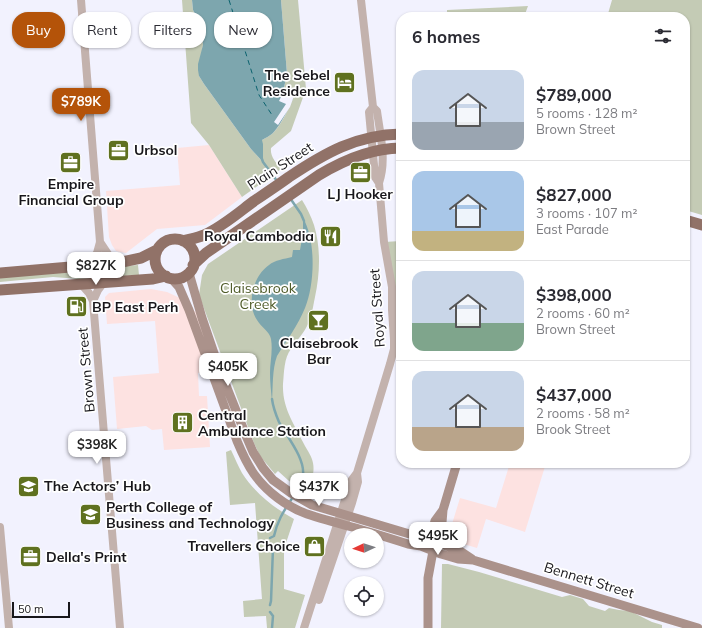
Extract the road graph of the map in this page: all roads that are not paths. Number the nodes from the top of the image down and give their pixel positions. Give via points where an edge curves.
1 (82, 0) edge
2 (361, 0) edge
3 (396, 135) edge
4 (376, 137) junction
5 (396, 149) edge
6 (377, 151) junction
7 (690, 221) edge
8 (702, 225) edge
9 (183, 241) junction
10 (100, 242) junction
11 (157, 250) junction
12 (117, 263) junction
13 (88, 265) junction
14 (191, 269) junction
15 (0, 273) edge
16 (169, 277) junction
17 (104, 282) junction
18 (81, 284) junction
19 (0, 290) edge
20 (93, 301) junction
21 (456, 468) edge
22 (443, 510) junction
23 (344, 515) junction
24 (341, 524) junction
25 (0, 526) edge
26 (430, 540) junction
27 (421, 546) junction
28 (446, 546) junction
29 (433, 551) junction
30 (473, 560) junction
31 (428, 578) junction
32 (9, 628) edge
33 (120, 628) edge
34 (304, 628) edge
35 (310, 628) edge
36 (428, 628) edge
37 (698, 628) edge

1 - 10 street
2 - 4 street, Royal Street via 373,107 377,110
3 - 4 highway, Plain Street
4 - 6 street, Royal Street
4 - 9 highway, Plain Street via 327,154 216,229 203,236
5 - 6 highway, Plain Street
6 - 14 highway, Plain Street via 352,158 319,175 206,253
6 - 23 street, Royal Street via 383,160 379,184 384,242 392,287 394,350 357,473 352,481
7 - 8 highway
9 - 11 highway via 169,240 161,244
9 - 14 highway via 193,251
10 - 12 street
10 - 13 street via 97,253
11 - 12 highway via 141,258
11 - 16 highway via 157,266
12 - 13 highway
13 - 15 highway
14 - 16 highway via 180,278
14 - 23 main road, Bennett Street via 202,318 219,368 262,468 290,493 312,505
16 - 17 highway
16 - 24 main road, Bennett Street via 179,287 189,310 237,441 254,474 268,490 295,509
17 - 18 highway
17 - 20 street
18 - 19 highway
18 - 20 street
20 - 33 street, Brown Street
21 - 22 main road
22 - 26 main road via 435,521
22 - 28 main road via 441,535
23 - 24 street, Royal Street
23 - 26 main road, Bennett Street
24 - 27 main road, Bennett Street
24 - 34 street, Royal Street
24 - 35 street, Royal Street
25 - 32 street
26 - 28 main road, Bennett Street
26 - 29 main road
27 - 29 main road, Bennett Street
27 - 31 main road via 427,556
28 - 30 main road, Bennett Street via 460,551
29 - 30 main road, Bennett Street via 458,559
29 - 31 main road
30 - 37 main road, Bennett Street
31 - 36 main road

